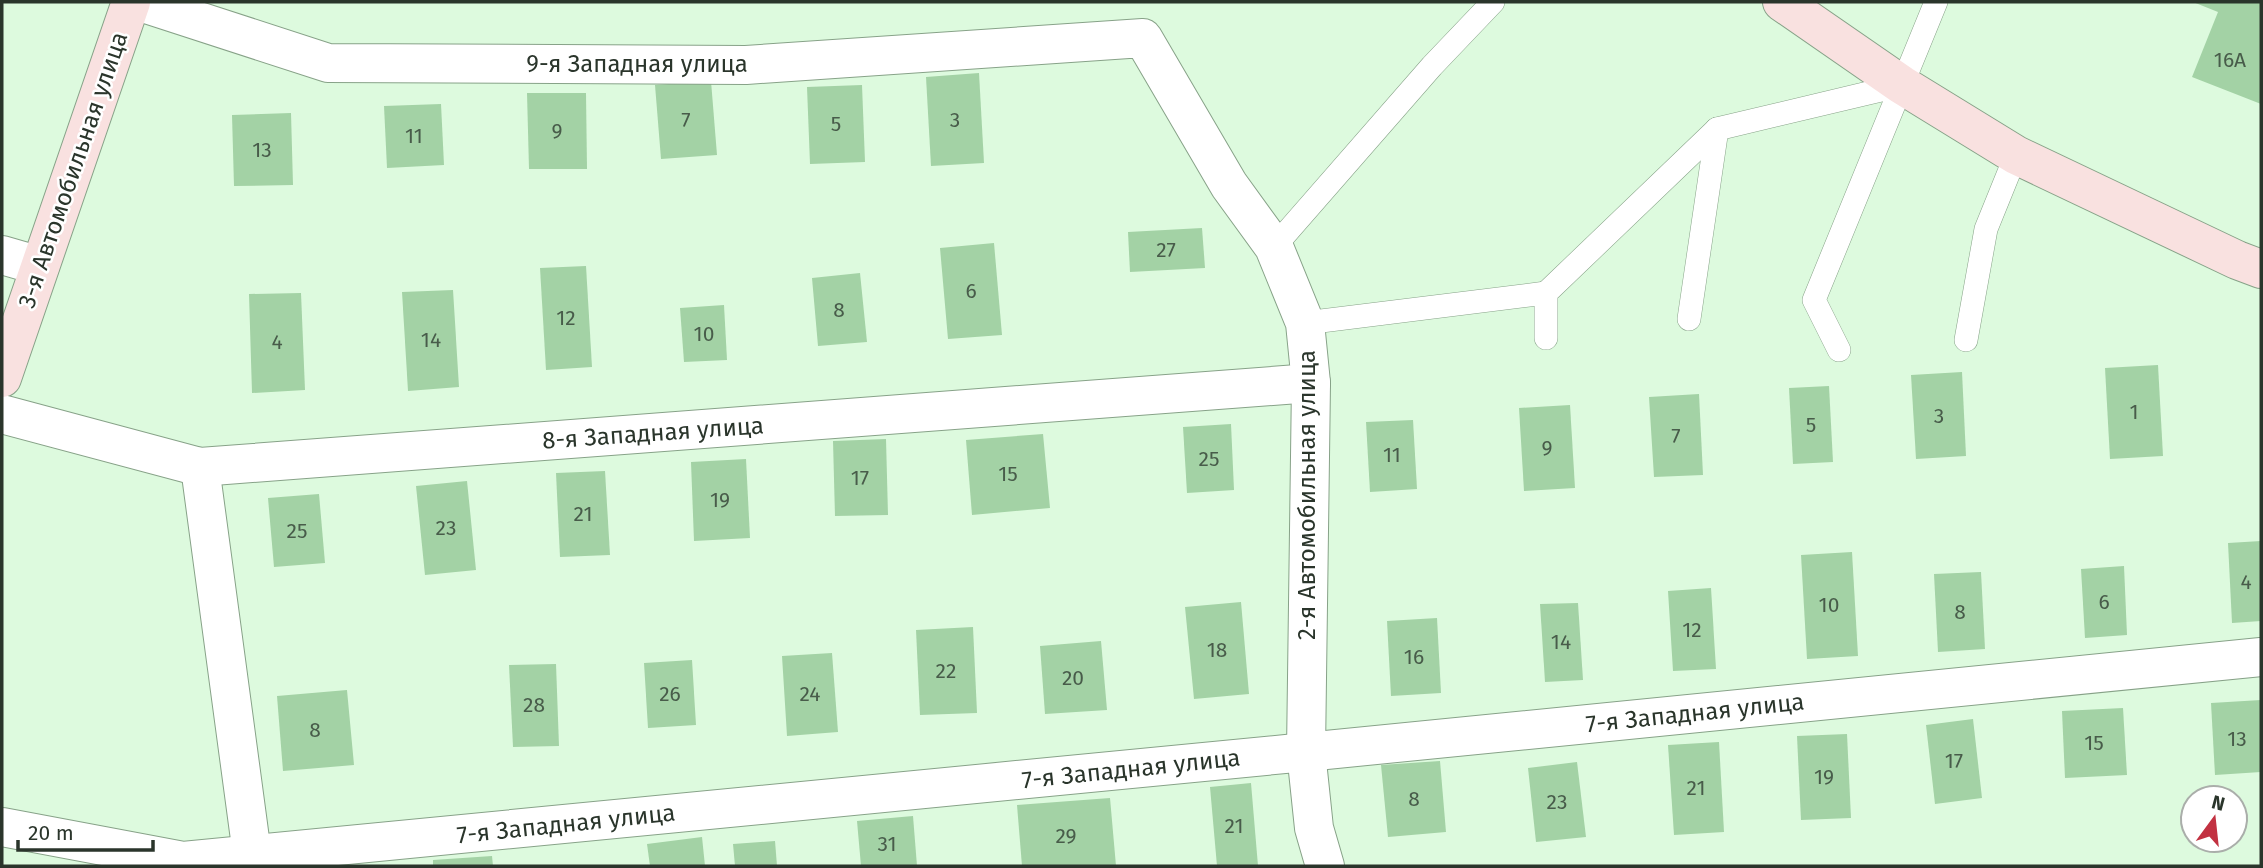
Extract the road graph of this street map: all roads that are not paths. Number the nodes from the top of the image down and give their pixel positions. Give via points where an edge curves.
1 (131, 2) edge
2 (140, 2) edge
3 (1493, 2) edge
4 (1782, 2) edge
5 (1936, 2) edge
6 (1143, 38) joint
7 (1902, 85) junction
8 (1717, 129) junction
9 (2016, 155) junction
10 (1273, 247) junction
11 (2, 255) edge
12 (40, 266) junction
13 (2261, 269) edge
14 (1546, 293) junction
15 (1689, 319) dead end
16 (1304, 323) junction
17 (1546, 338) dead end
18 (1966, 340) dead end
19 (1839, 350) dead end
20 (2, 378) edge
21 (1311, 383) junction
22 (2, 414) edge
23 (200, 467) junction
24 (2261, 657) edge
25 (1306, 752) junction
26 (2, 827) edge
27 (252, 854) junction
28 (1325, 866) edge

1 - 12 street, 3-я Автомобильная улица
2 - 6 street, 9-я Западная улица via 328,63 746,65
3 - 10 lane
4 - 7 street
5 - 7 lane
6 - 10 street, 2-я Автомобильная улица via 1229,185
7 - 8 lane
7 - 9 street
7 - 19 lane via 1814,300
8 - 14 lane
8 - 15 lane
9 - 13 street
9 - 18 lane via 1986,229
10 - 16 street, 2-я Автомобильная улица
11 - 12 street
12 - 20 street, 3-я Автомобильная улица
14 - 16 lane
14 - 17 lane
16 - 21 street, 2-я Автомобильная улица
21 - 23 street, 8-я Западная улица
21 - 25 street, 2-я Автомобильная улица
22 - 23 street, 8-я Западная улица
23 - 27 street
24 - 25 street, 7-я Западная улица
25 - 27 street, 7-я Западная улица
25 - 28 street, 2-я Автомобильная улица via 1314,828
26 - 27 street, 7-я Западная улица via 183,861

